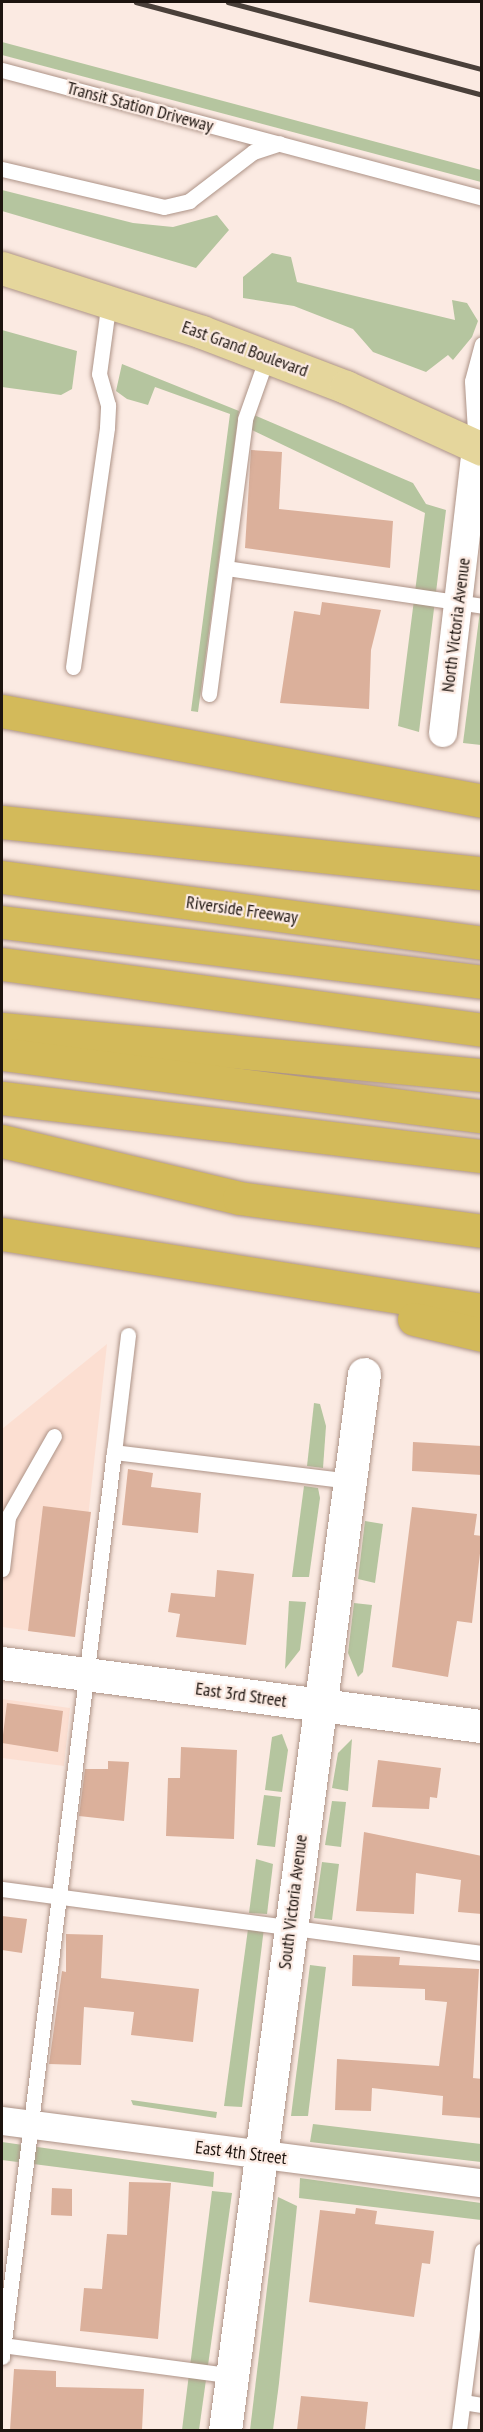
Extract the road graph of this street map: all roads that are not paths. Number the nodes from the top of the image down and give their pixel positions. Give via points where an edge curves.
1 (2, 70) edge
2 (280, 143) junction
3 (2, 169) edge
4 (482, 198) edge
5 (2, 268) edge
6 (109, 300) junction
7 (482, 344) edge
8 (267, 357) junction
9 (480, 443) edge
10 (226, 568) junction
11 (471, 604) edge
12 (73, 667) dead end
13 (209, 694) dead end
14 (2, 711) edge
15 (443, 732) dead end
16 (482, 801) edge
17 (2, 822) edge
18 (482, 873) edge
19 (2, 877) edge
20 (2, 922) edge
21 (482, 943) edge
22 (2, 964) edge
23 (482, 982) edge
24 (2, 1029) edge
25 (482, 1030) edge
26 (2, 1054) edge
27 (482, 1075) edge
28 (2, 1098) edge
29 (482, 1116) edge
30 (2, 1141) edge
31 (482, 1156) edge
32 (482, 1231) edge
33 (2, 1234) edge
34 (167, 1261) junction
35 (482, 1310) edge
36 (128, 1335) dead end
37 (482, 1335) edge
38 (364, 1374) dead end
39 (54, 1436) dead end
40 (114, 1452) junction
41 (350, 1481) junction
42 (2, 1569) edge
43 (4, 1664) edge
44 (86, 1670) junction
45 (320, 1706) junction
46 (482, 1726) edge
47 (2, 1889) edge
48 (57, 1896) junction
49 (290, 1927) junction
50 (482, 1953) edge
51 (2, 2121) edge
52 (30, 2124) junction
53 (263, 2156) junction
54 (482, 2183) edge
55 (482, 2250) edge
56 (2, 2349) edge
57 (233, 2376) junction
58 (463, 2402) junction
59 (482, 2404) edge
60 (225, 2430) edge
61 (459, 2430) edge

1 - 2 lane, Transit Station Driveway
2 - 3 lane via 253,152 189,201 164,207
2 - 4 lane, Transit Station Driveway
5 - 6 main road, East Grand Boulevard
6 - 8 main road, East Grand Boulevard
6 - 12 lane via 99,374 108,405 107,427
7 - 9 lane via 472,381
8 - 9 main road, East Grand Boulevard
8 - 10 lane via 245,419
9 - 11 street, North Victoria Avenue
10 - 11 lane
10 - 13 lane
11 - 15 street, North Victoria Avenue
14 - 16 highway
17 - 18 highway
19 - 21 highway, Riverside Freeway
20 - 23 highway
22 - 25 highway
24 - 27 highway
26 - 29 highway
28 - 31 highway
30 - 32 highway via 238,1198
33 - 34 highway
34 - 35 highway
34 - 37 highway
36 - 40 lane
38 - 41 street, South Victoria Avenue
39 - 42 lane via 14,1502
40 - 41 lane
40 - 44 lane
41 - 45 street, South Victoria Avenue
43 - 44 street
44 - 45 street, East 3rd Street
44 - 48 lane
45 - 46 street, East 3rd Street
45 - 49 street, South Victoria Avenue
47 - 48 lane
48 - 49 lane
48 - 52 lane
49 - 50 lane
49 - 53 street, South Victoria Avenue
51 - 52 street, East 4th Street
52 - 53 street, East 4th Street
52 - 56 lane
53 - 54 street, East 4th Street
53 - 57 street, South Victoria Avenue
55 - 58 lane
56 - 57 lane
57 - 60 street, South Victoria Avenue
58 - 59 lane
58 - 61 lane

